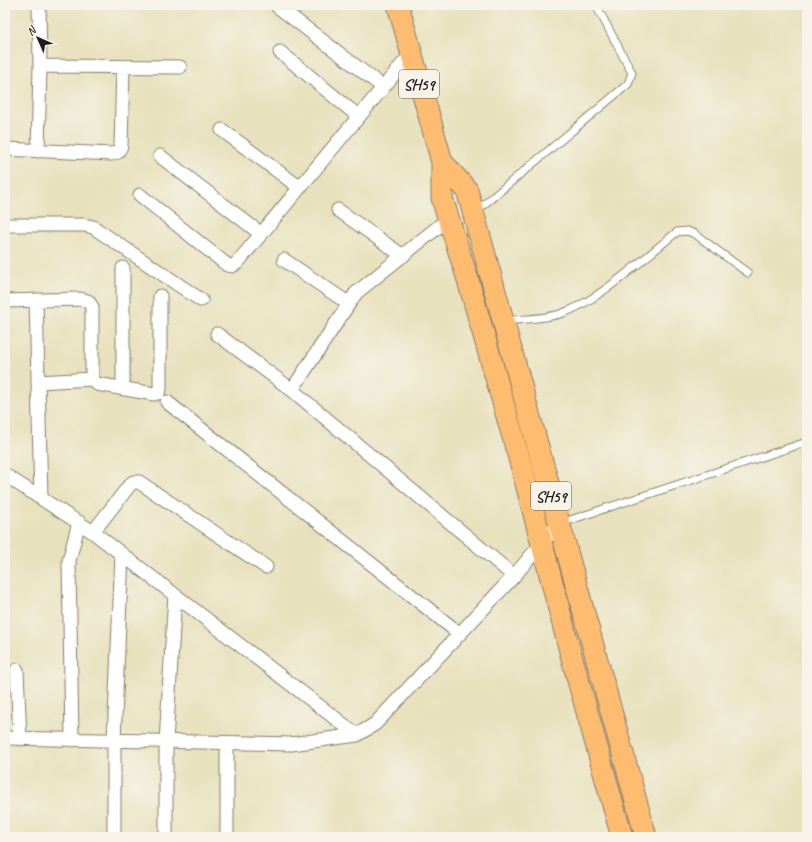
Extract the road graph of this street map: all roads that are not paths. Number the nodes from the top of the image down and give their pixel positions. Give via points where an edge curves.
1 (39, 5) edge
2 (398, 5) edge
3 (596, 5) edge
4 (278, 6) edge
5 (280, 52) dead end
6 (411, 54) junction
7 (40, 66) junction
8 (123, 67) junction
9 (180, 67) dead end
10 (383, 87) junction
11 (358, 116) junction
12 (222, 130) dead end
13 (5, 149) edge
14 (38, 151) junction
15 (160, 156) dead end
16 (442, 162) junction
17 (299, 187) junction
18 (140, 195) dead end
19 (338, 210) dead end
20 (473, 213) junction
21 (448, 219) junction
22 (5, 225) edge
23 (260, 233) junction
24 (403, 256) junction
25 (284, 260) dead end
26 (122, 268) dead end
27 (748, 273) dead end
28 (160, 296) dead end
29 (5, 300) edge
30 (36, 300) junction
31 (201, 300) dead end
32 (348, 303) junction
33 (503, 321) junction
34 (217, 334) dead end
35 (92, 379) junction
36 (38, 382) junction
37 (123, 388) junction
38 (292, 390) junction
39 (167, 402) dead end
40 (807, 442) edge
41 (5, 475) edge
42 (41, 498) junction
43 (79, 522) junction
44 (559, 523) junction
45 (93, 532) junction
46 (542, 544) junction
47 (122, 554) junction
48 (266, 567) dead end
49 (514, 576) junction
50 (174, 595) junction
51 (460, 634) junction
52 (17, 670) dead end
53 (357, 735) junction
54 (5, 738) edge
55 (20, 739) junction
56 (72, 740) junction
57 (114, 740) junction
58 (166, 742) junction
59 (227, 743) junction
60 (114, 837) edge
61 (166, 837) edge
62 (227, 837) edge
63 (622, 837) edge
64 (646, 837) edge

1 - 7 street
2 - 6 main road, SH59
3 - 20 lane via 632,73 628,84
4 - 10 street
5 - 11 street
6 - 10 street
6 - 16 main road, SH59
7 - 8 street
7 - 14 street
8 - 9 street
8 - 14 street via 121,146 118,152 112,154
10 - 11 street
11 - 17 street
12 - 17 street
13 - 14 street
15 - 23 street
16 - 20 main road, SH59 via 467,190
16 - 21 main road, SH59 via 442,198
17 - 23 street
18 - 23 street via 227,265 237,263
19 - 24 street
20 - 33 main road, SH59
21 - 24 street
21 - 46 main road, SH59 via 468,280
22 - 31 street via 93,227
24 - 32 street via 356,293
25 - 32 street
26 - 37 street
27 - 33 lane via 695,234 688,231 676,232 596,296 576,308 561,314
28 - 37 street via 160,390 154,394
29 - 30 street
30 - 35 street via 88,301 92,308
30 - 36 street
32 - 38 street
33 - 44 main road, SH59
34 - 38 street
35 - 36 street
35 - 37 street via 97,384
36 - 42 street
38 - 49 street
39 - 51 street
40 - 44 lane
41 - 42 street
42 - 43 street
43 - 45 street
43 - 56 street via 69,561
44 - 46 street
44 - 64 main road, SH59
45 - 47 street
45 - 48 street via 129,486 133,482 139,482
46 - 49 street
46 - 63 main road, SH59
47 - 50 street
47 - 57 street
49 - 51 street
50 - 53 street
50 - 58 street
51 - 53 street via 375,724
52 - 55 street
53 - 59 street via 291,744
54 - 55 street
55 - 56 street
56 - 57 street
57 - 58 street
57 - 60 street
58 - 59 street
58 - 61 street
59 - 62 street

